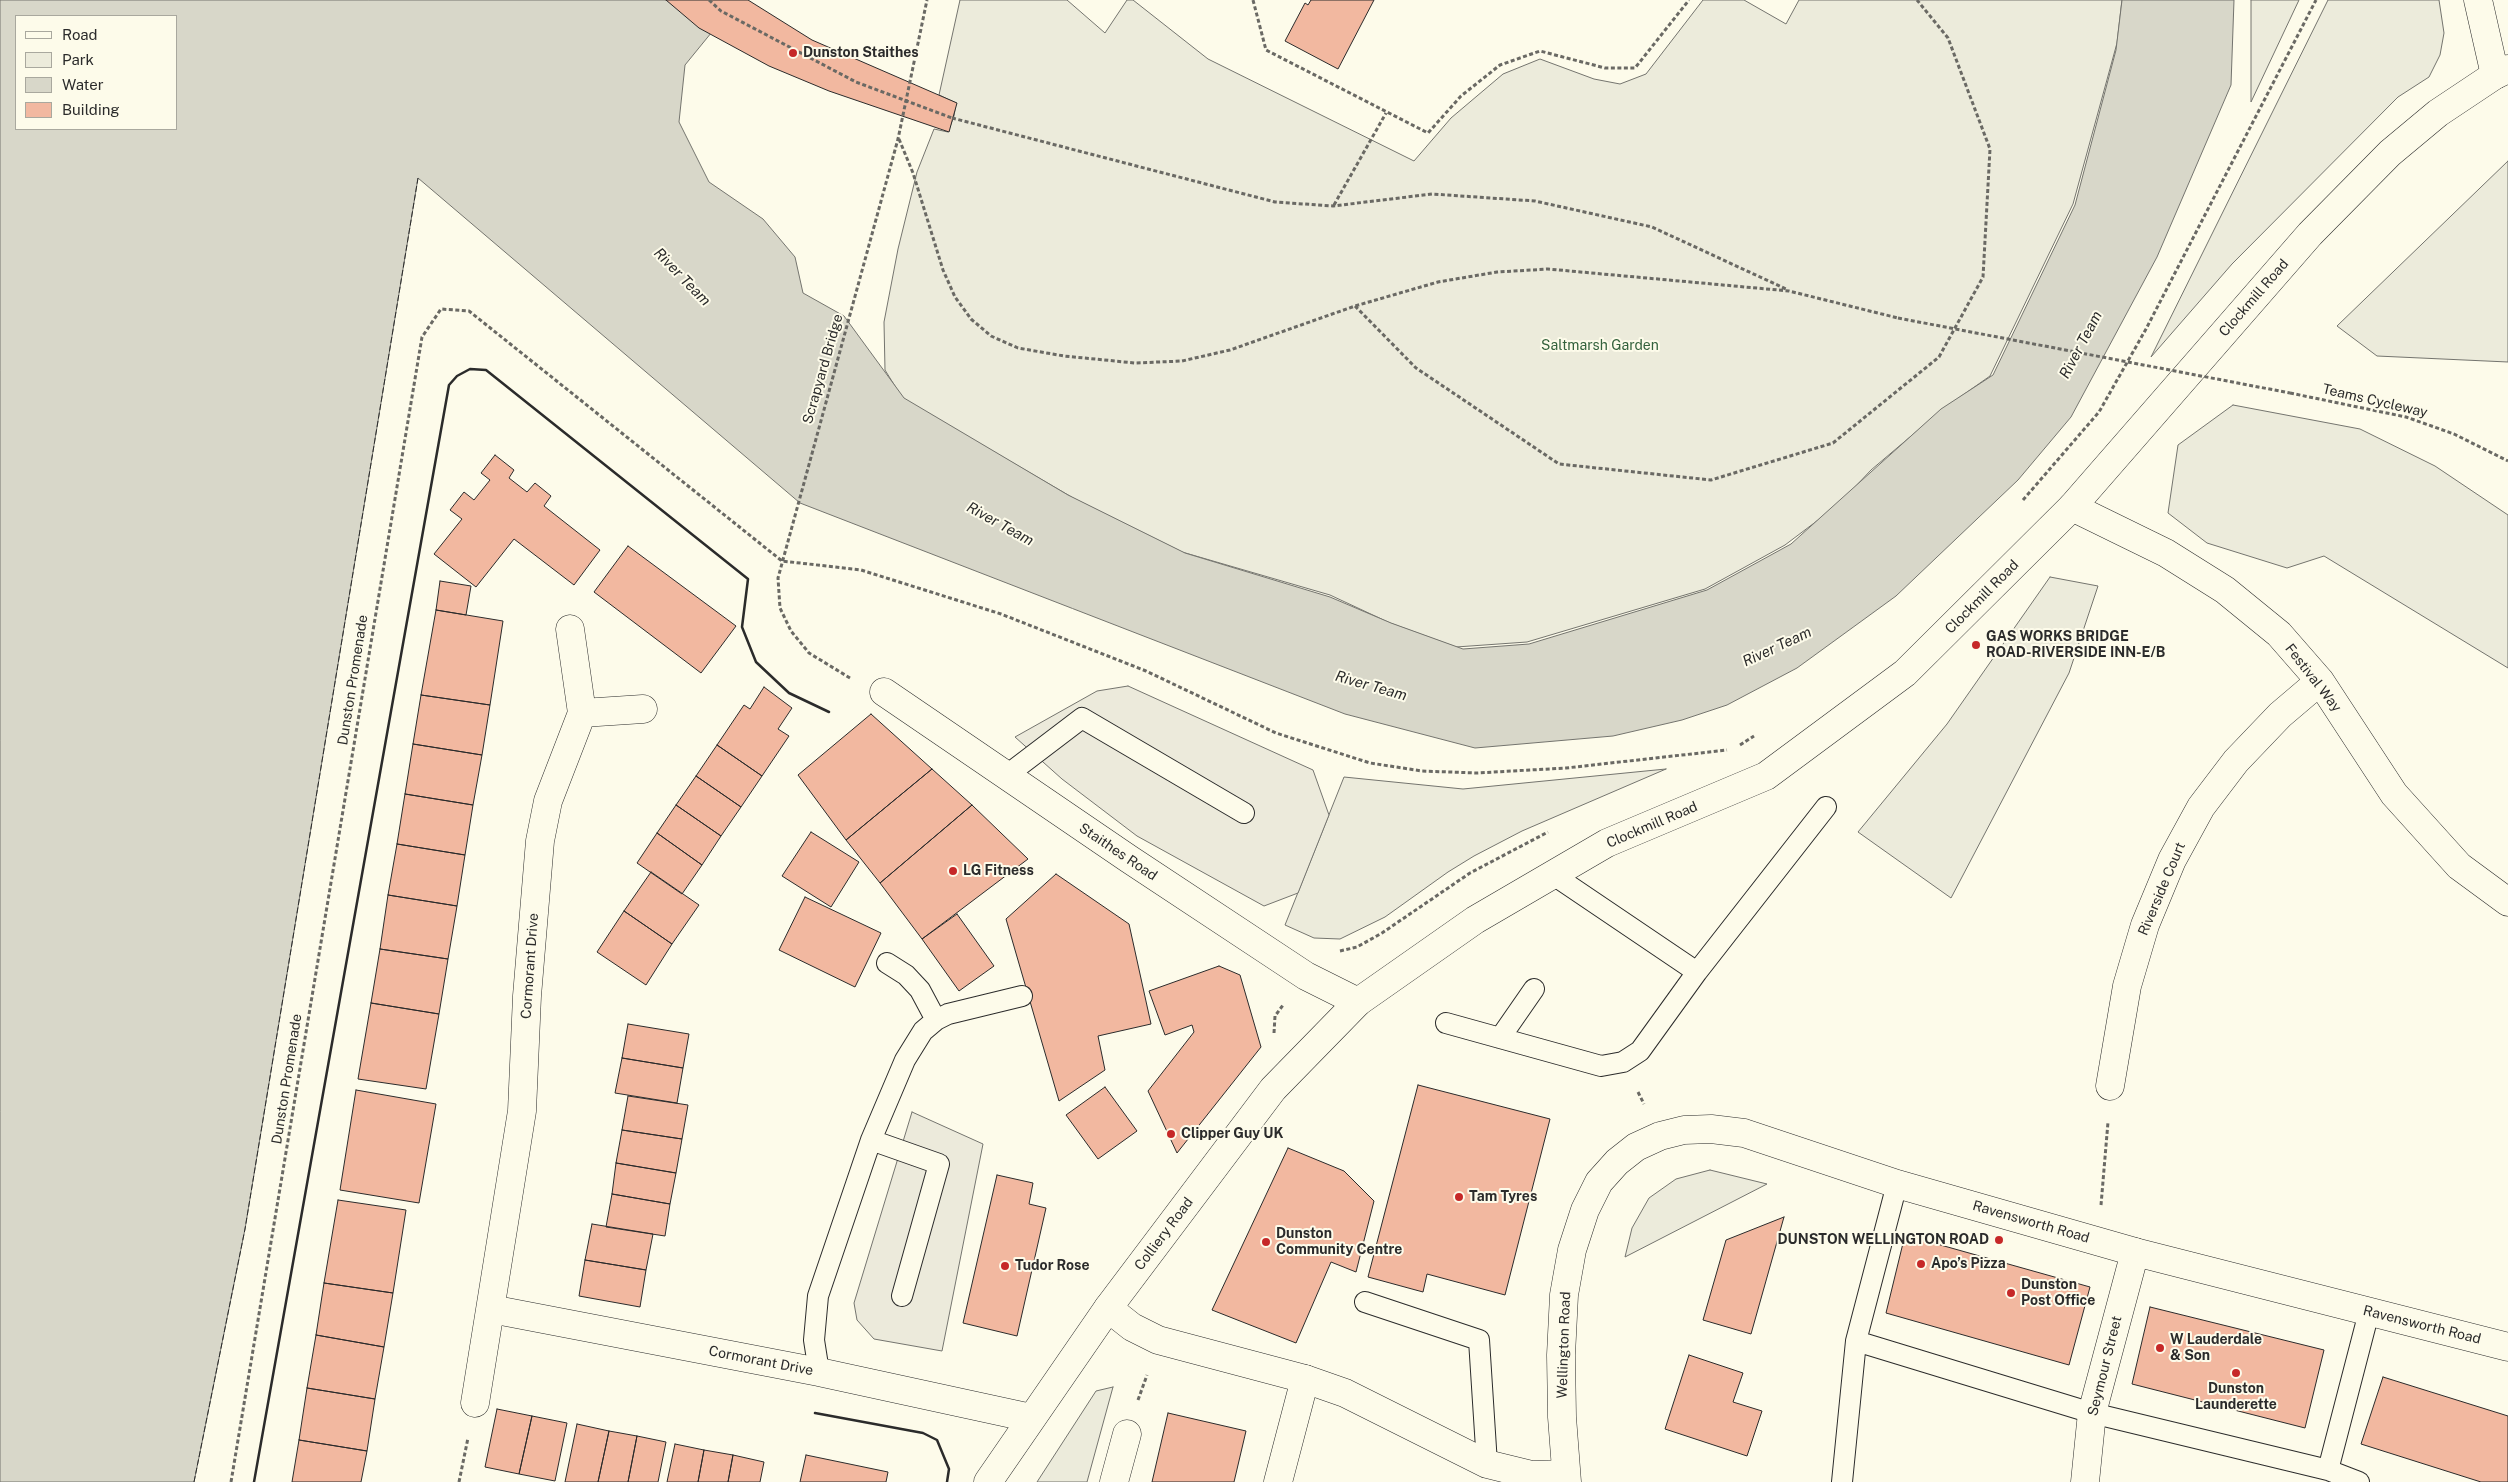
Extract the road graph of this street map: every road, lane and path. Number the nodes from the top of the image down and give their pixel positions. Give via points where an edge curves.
1 (708, 0) edge
2 (927, 0) edge
3 (1253, 0) edge
4 (1689, 0) edge
5 (1917, 0) edge
6 (2316, 0) edge
7 (2478, 0) edge
8 (2502, 72) edge
9 (1386, 113) junction
10 (898, 139) junction
11 (1333, 206) junction
12 (1789, 291) junction
13 (1355, 306) junction
14 (2508, 461) edge
15 (2017, 506) dead end
16 (2072, 507) junction
17 (782, 560) junction
18 (570, 629) dead end
19 (2320, 681) junction
20 (884, 692) joint
21 (643, 709) dead end
22 (582, 713) junction
23 (1757, 734) dead end
24 (1732, 750) junction
25 (1716, 758) dead end
26 (1007, 775) junction
27 (1826, 807) dead end
28 (1244, 813) dead end
29 (1550, 831) dead end
30 (1552, 874) junction
31 (2508, 902) edge
32 (1333, 953) dead end
33 (887, 964) dead end
34 (1697, 972) junction
35 (1534, 989) dead end
36 (1022, 996) dead end
37 (1358, 1002) junction
38 (936, 1020) junction
39 (1446, 1023) dead end
40 (1500, 1038) junction
41 (1623, 1062) junction
42 (2110, 1086) joint
43 (1660, 1136) junction
44 (871, 1140) junction
45 (1897, 1184) junction
46 (1585, 1210) joint
47 (2098, 1241) junction
48 (2134, 1252) junction
49 (902, 1296) dead end
50 (1365, 1302) dead end
51 (1108, 1308) junction
52 (491, 1309) junction
53 (2369, 1312) junction
54 (1158, 1340) junction
55 (1856, 1341) junction
56 (2508, 1347) edge
57 (819, 1372) junction
58 (1305, 1379) junction
59 (475, 1403) joint
60 (2092, 1413) junction
61 (1030, 1418) junction
62 (1127, 1434) joint
63 (1487, 1464) junction
64 (2328, 1470) junction
65 (1567, 1478) edge
66 (231, 1482) edge
67 (459, 1482) edge
68 (988, 1482) edge
69 (1114, 1482) edge
70 (1278, 1482) edge
71 (1842, 1482) edge
72 (2085, 1482) edge
73 (2359, 1482) edge

1 - 11 path, bridge via 721,11 856,82 952,118 1275,202
2 - 10 path, Scrapyard Bridge
3 - 9 path via 1266,50
4 - 9 path via 1635,68 1605,68 1540,51 1500,65 1461,96 1428,133
5 - 13 path via 1948,38 1990,149 1983,277 1939,358 1832,443 1711,480 1559,464 1416,368
6 - 15 path via 2160,303 2099,412
7 - 8 street
8 - 16 street, Clockmill Road via 2438,113 2390,153 2310,234
9 - 11 path
10 - 13 path via 914,173 932,236 955,297 971,319 991,336 1018,348 1135,363 1182,361 1230,350
10 - 17 path, Scrapyard Bridge
11 - 12 path via 1432,194 1535,200 1652,227
12 - 13 path via 1548,269 1460,276
12 - 14 path, Teams Cycleway, bridge via 1898,318 2406,417 2454,434
16 - 19 street, Festival Way via 2166,553 2225,590 2279,634
16 - 30 street, Clockmill Road via 1905,673 1766,776 1607,843
17 - 20 path, Scrapyard Bridge via 778,578 780,608 791,631 809,653 843,675
17 - 24 path via 861,570 1001,614 1146,672 1276,733 1370,763 1422,771 1477,773 1566,768
17 - 66 path, Dunston Promenade via 469,311 441,309 422,337
18 - 22 street, Cormorant Drive
19 - 31 street, Festival Way via 2394,794 2459,866
19 - 42 street, Riverside Court via 2280,715 2236,761 2201,807 2172,860 2145,925 2127,986
20 - 26 street, Staithes Road
21 - 22 street
22 - 52 street, Cormorant Drive via 548,801 540,841 522,1111
23 - 24 path
24 - 25 path
26 - 28 lane via 1082,718
26 - 37 street, Staithes Road via 1298,970
27 - 34 lane
29 - 32 path via 1470,873 1382,933 1357,947
30 - 34 lane
30 - 37 street, Clockmill Road via 1475,920
33 - 38 lane via 906,975 920,990
34 - 41 lane via 1640,1050
35 - 40 lane
36 - 38 lane via 948,1014
37 - 51 street, Colliery Road via 1272,1089
38 - 44 lane via 923,1031 905,1060
39 - 40 lane
40 - 41 lane via 1602,1066
41 - 43 path
42 - 47 path
43 - 45 street, Ravensworth Road via 1684,1130 1711,1129 1744,1133
43 - 46 street, Ravensworth Road via 1636,1147 1617,1162 1599,1182
44 - 49 lane via 939,1164
44 - 57 lane via 818,1296 814,1340
45 - 47 street, Ravensworth Road
45 - 55 lane
46 - 65 street, Wellington Road via 1572,1250 1564,1295 1561,1372
47 - 48 street, Ravensworth Road
48 - 53 street, Ravensworth Road
48 - 60 street, Seymour Street
50 - 63 lane via 1479,1340
51 - 54 street via 1132,1327
51 - 61 street, Colliery Road
52 - 57 street, Cormorant Drive
52 - 59 street, Cormorant Drive
53 - 56 street, Ravensworth Road
53 - 64 lane
54 - 58 street
54 - 62 path
55 - 60 lane
55 - 71 lane
57 - 61 street, Cormorant Drive
58 - 63 street via 1344,1393
58 - 70 street
59 - 67 path
60 - 64 lane
60 - 72 street, Seymour Street
61 - 68 street, Colliery Road
62 - 69 street
63 - 65 street via 1532,1475
64 - 73 lane

